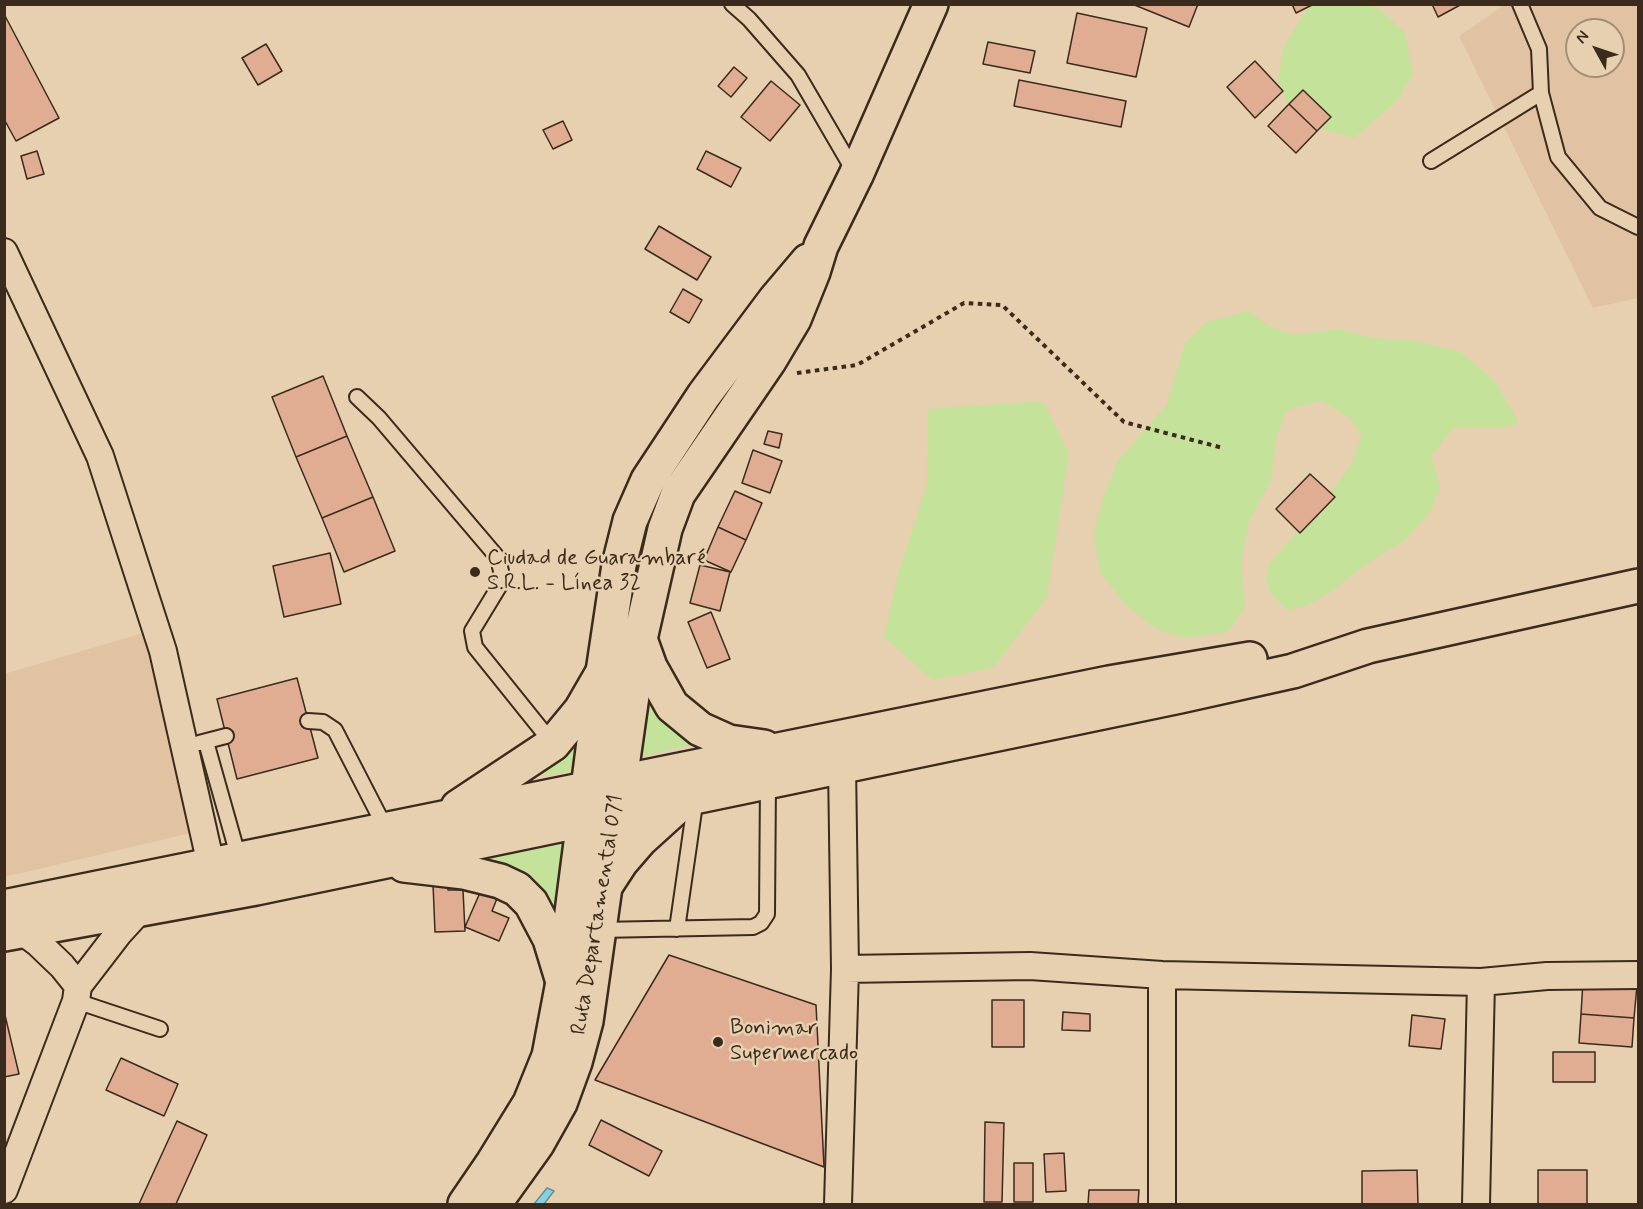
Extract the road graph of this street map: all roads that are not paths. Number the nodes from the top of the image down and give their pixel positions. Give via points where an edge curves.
1 (732, 4) edge
2 (931, 4) edge
3 (1520, 4) edge
4 (1541, 93) junction
5 (1431, 161) dead end
6 (856, 175) junction
7 (1638, 227) edge
8 (821, 246) junction
9 (4, 252) edge
10 (357, 397) dead end
11 (1638, 586) edge
12 (640, 639) junction
13 (1368, 646) junction
14 (603, 672) junction
15 (308, 721) dead end
16 (226, 736) dead end
17 (195, 744) junction
18 (553, 744) junction
19 (781, 749) junction
20 (842, 766) junction
21 (768, 782) junction
22 (604, 785) junction
23 (690, 799) junction
24 (599, 817) junction
25 (441, 818) junction
26 (386, 829) junction
27 (225, 862) junction
28 (373, 862) junction
29 (604, 888) junction
30 (139, 911) junction
31 (10, 924) edge
32 (677, 929) junction
33 (599, 930) junction
34 (845, 969) junction
35 (1162, 975) junction
36 (1638, 975) edge
37 (563, 982) junction
38 (1481, 982) junction
39 (77, 994) junction
40 (160, 1029) dead end
41 (4, 1190) edge
42 (465, 1204) edge
43 (494, 1204) edge
44 (838, 1204) edge
45 (1162, 1204) edge
46 (1476, 1204) edge

1 - 6 lane via 798,75
2 - 6 main road
3 - 4 lane via 1539,49
4 - 5 lane
4 - 7 lane via 1558,157 1600,208
6 - 8 main road
8 - 12 main road via 794,319 678,494 665,529
8 - 14 main road via 746,338 648,480 630,521 622,554
9 - 17 street via 100,456
10 - 18 lane via 380,418 498,558 504,580 472,631 475,647
11 - 13 main road
12 - 19 main road via 650,667 672,706 700,729 729,742
12 - 22 main road
13 - 19 main road via 1297,652 1109,683
13 - 20 main road via 1293,671
14 - 18 main road via 581,710
14 - 22 main road
15 - 26 lane via 323,722 335,730
16 - 17 lane
17 - 27 street
18 - 25 main road
19 - 22 main road
20 - 21 main road
20 - 34 street
21 - 23 main road
21 - 32 lane via 767,914 753,927
22 - 24 main road, Ruta Departamental 071
22 - 25 main road
23 - 24 main road
23 - 29 main road via 640,840
23 - 32 lane
24 - 28 main road
24 - 29 main road, Ruta Departamental 071
24 - 37 main road, Ruta Departamental 071
25 - 26 main road
26 - 27 main road
27 - 31 main road
28 - 30 main road
28 - 37 main road via 464,872 517,889 531,903 550,939
29 - 33 main road, Ruta Departamental 071
30 - 31 main road
30 - 39 street
31 - 39 street via 62,966
32 - 33 lane
33 - 43 main road, Ruta Departamental 071 via 586,1021 560,1102 537,1144
34 - 35 street via 1030,966
34 - 44 street
35 - 38 street
35 - 45 street
36 - 38 street via 1547,976
37 - 42 main road, Ruta Departamental 071 via 549,1056 531,1103
38 - 46 street
39 - 40 lane
39 - 41 street

